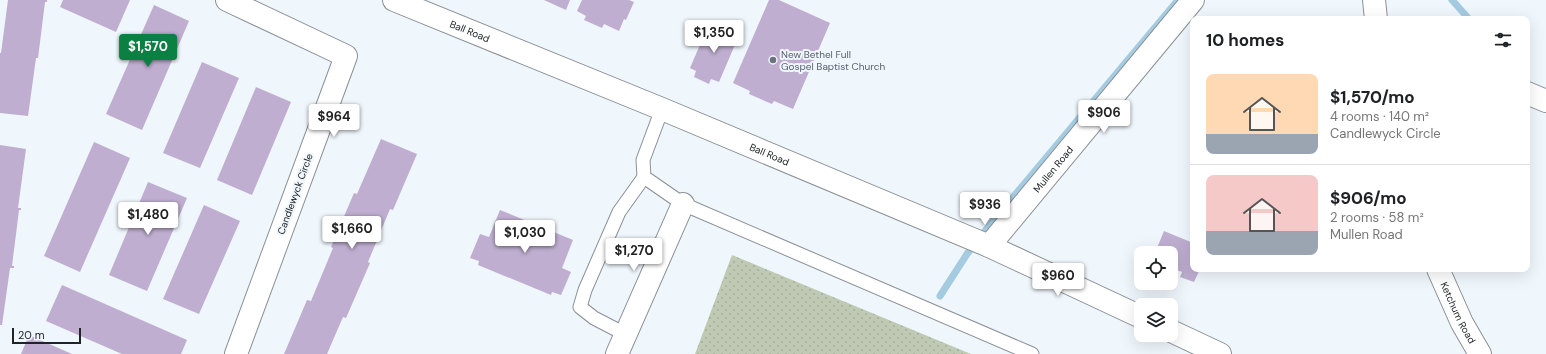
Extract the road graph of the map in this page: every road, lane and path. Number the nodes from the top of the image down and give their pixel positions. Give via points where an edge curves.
1 (394, 0) edge
2 (1193, 0) edge
3 (1374, 0) edge
4 (237, 2) edge
5 (1376, 16) edge
6 (1530, 94) edge
7 (1546, 101) edge
8 (662, 109) junction
9 (644, 177) junction
10 (683, 204) junction
11 (989, 246) junction
12 (1439, 272) edge
13 (1134, 314) edge
14 (625, 334) junction
15 (1178, 334) edge
16 (236, 354) edge
17 (616, 354) edge
18 (1032, 354) edge
19 (1220, 354) edge
20 (1480, 354) edge

1 - 8 street, Ball Road
2 - 11 street, Mullen Road
3 - 5 street
4 - 16 street, Candlewyck Circle via 346,56
6 - 7 street
8 - 9 lane via 643,160
8 - 11 street, Ball Road
9 - 10 lane
9 - 14 lane via 619,212 580,307 594,318
10 - 14 street
10 - 18 lane
11 - 13 street, Ball Road
12 - 20 street, Ketchum Road via 1462,323
14 - 17 street
15 - 19 street

